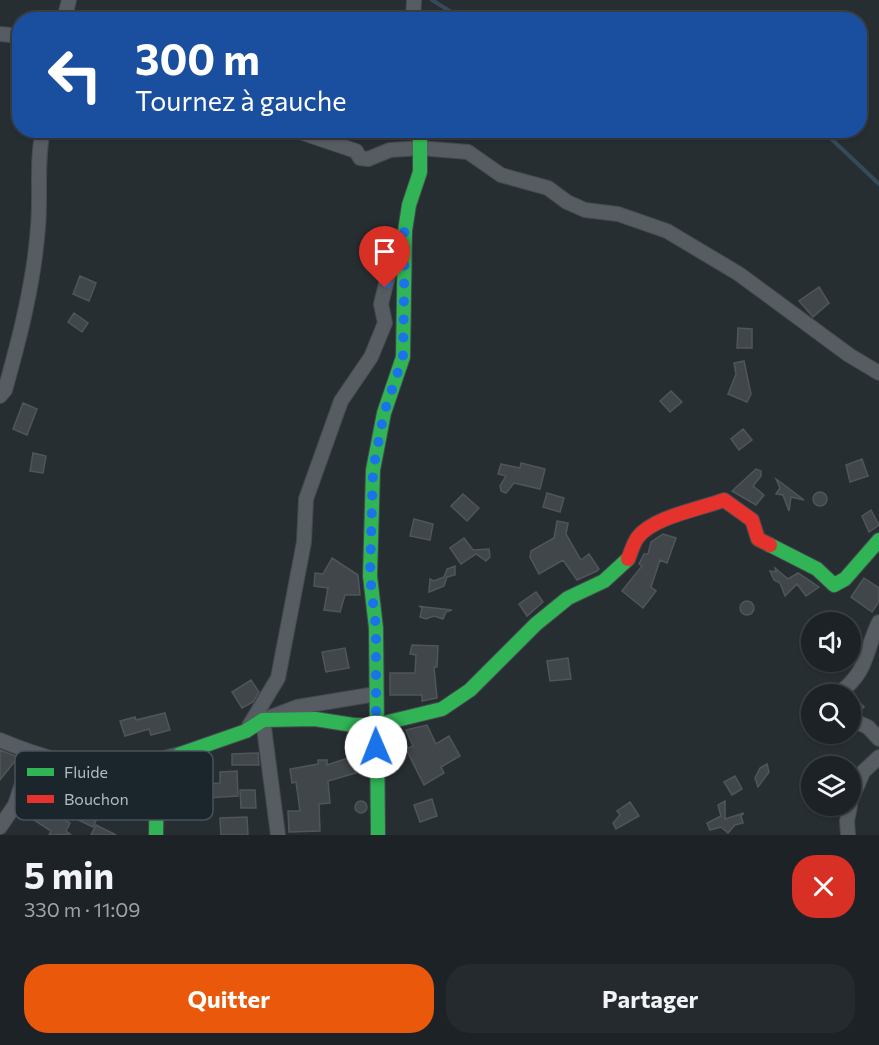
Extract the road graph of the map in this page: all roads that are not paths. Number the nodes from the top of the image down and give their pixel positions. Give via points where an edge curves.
1 (42, 138) edge
2 (318, 138) edge
3 (420, 138) edge
4 (420, 148) junction
5 (405, 231) junction
6 (879, 373) edge
7 (0, 396) edge
8 (879, 540) edge
9 (879, 622) edge
10 (851, 684) edge
11 (376, 694) junction
12 (263, 720) junction
13 (861, 724) edge
14 (376, 725) junction
15 (246, 730) junction
16 (879, 739) edge
17 (0, 740) edge
18 (25, 751) edge
19 (188, 751) edge
20 (879, 757) edge
21 (861, 777) edge
22 (15, 801) edge
23 (849, 816) edge
24 (0, 827) edge
25 (278, 835) edge
26 (378, 835) edge
27 (848, 835) edge

1 - 7 street via 35,254 24,317
2 - 4 street via 368,159 390,150
3 - 4 street
4 - 5 street via 420,172
4 - 6 street via 468,152 501,175 548,188 585,210 618,214 667,231 739,274
5 - 11 street via 403,357 384,413 373,470 370,576 376,628
5 - 15 street via 393,256 381,304 385,323 371,357 341,401 306,499 304,542 278,678
8 - 14 street via 845,579 834,585 817,569 758,539 752,520 724,500 664,518 638,537 628,560 604,581 568,598 536,624 470,690 442,709
9 - 10 street via 864,668
11 - 12 street via 297,707
11 - 14 street
12 - 14 street via 315,719
12 - 15 street
12 - 25 street
13 - 16 street
14 - 26 street
15 - 19 street
17 - 18 street
20 - 21 street
22 - 24 street
23 - 27 street

